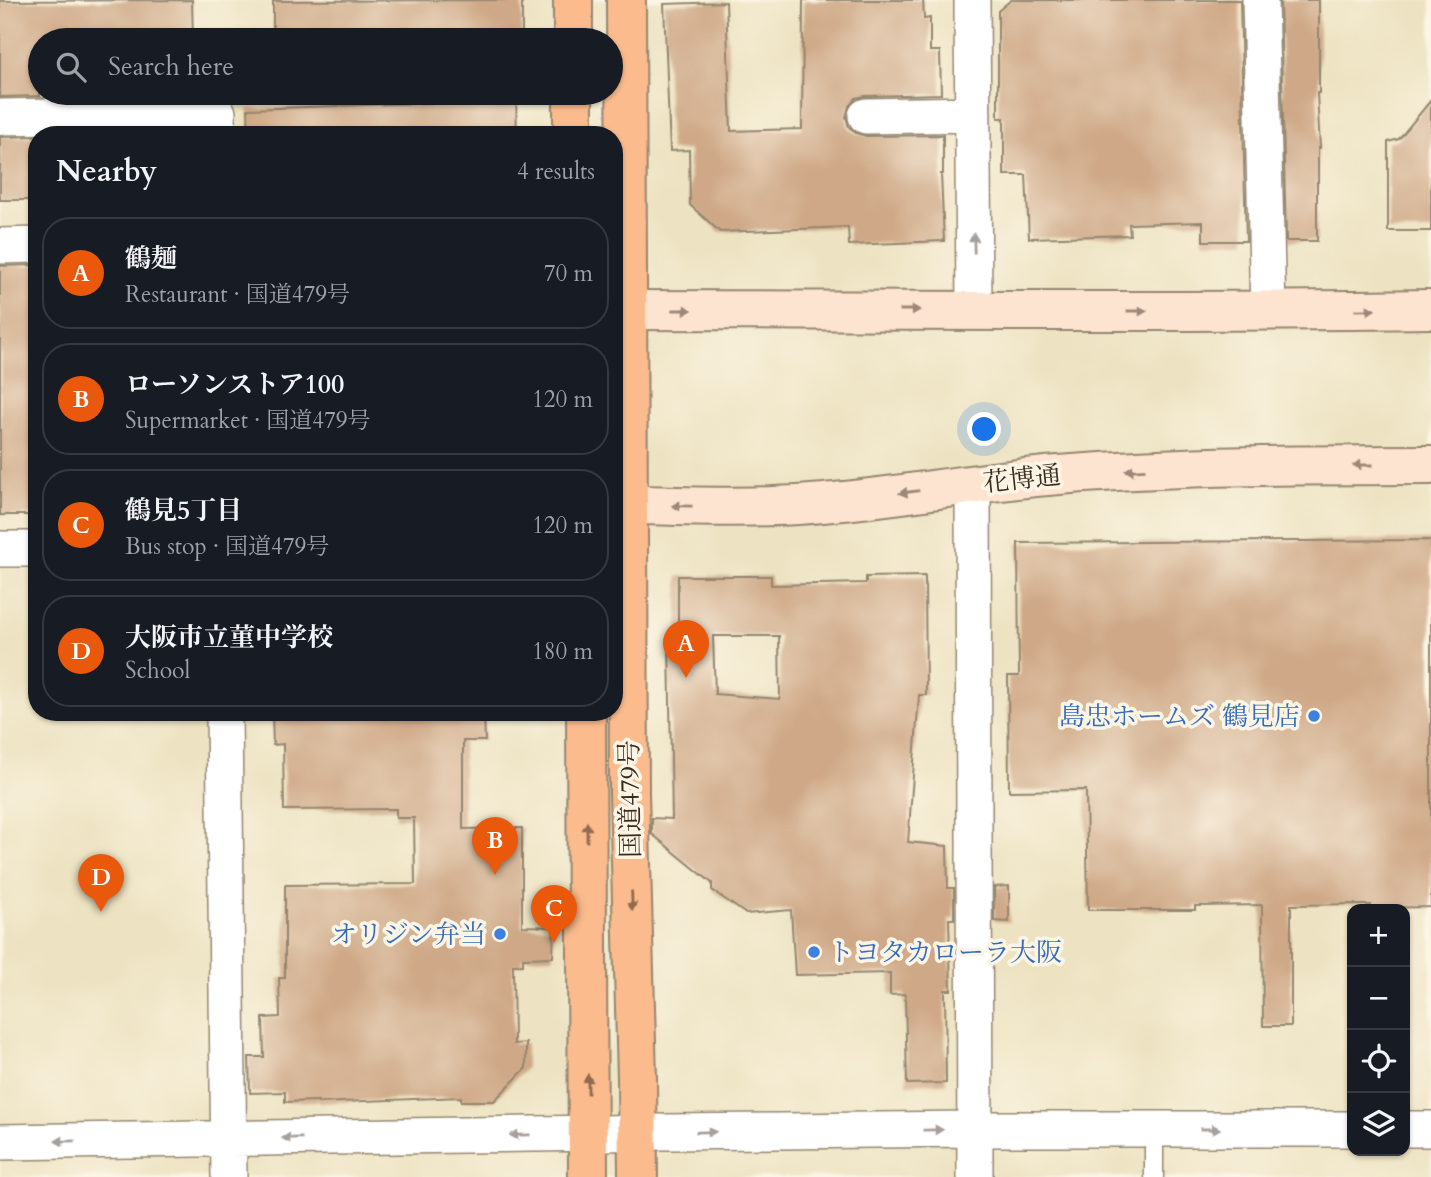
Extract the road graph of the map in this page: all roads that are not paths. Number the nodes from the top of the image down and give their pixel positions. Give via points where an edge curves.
1 (573, 0) edge
2 (626, 0) edge
3 (972, 0) edge
4 (1260, 0) edge
5 (573, 28) edge
6 (573, 105) edge
7 (973, 114) junction
8 (866, 116) dead end
9 (0, 117) edge
10 (218, 126) edge
11 (573, 126) edge
12 (623, 155) edge
13 (28, 245) edge
14 (0, 246) edge
15 (1431, 309) edge
16 (623, 310) edge
17 (1268, 310) junction
18 (974, 311) junction
19 (1431, 464) edge
20 (973, 484) junction
21 (623, 522) edge
22 (0, 549) edge
23 (28, 549) edge
24 (623, 590) edge
25 (224, 721) edge
26 (586, 721) edge
27 (975, 1129) junction
28 (1154, 1129) junction
29 (1347, 1129) edge
30 (1410, 1129) edge
31 (1431, 1129) edge
32 (637, 1132) junction
33 (588, 1134) junction
34 (229, 1139) junction
35 (0, 1142) edge
36 (229, 1177) edge
37 (589, 1177) edge
38 (638, 1177) edge
39 (975, 1177) edge
40 (1154, 1177) edge

1 - 5 highway
2 - 12 highway, 国道479号
3 - 7 street
4 - 17 street
6 - 11 highway
7 - 8 street
18 -> 7 street
9 - 10 street via 218,113
13 - 14 street
17 -> 15 street
16 -> 18 street
18 -> 17 street
19 -> 20 street, 花博通 via 1208,466
20 -> 21 street, 花博通
20 - 27 street
22 - 23 street
24 -> 32 highway, 国道479号
25 - 34 street
33 -> 26 highway, 国道479号
27 - 28 street
32 -> 27 street
27 - 39 street
28 -> 29 street
28 - 40 lane
30 - 31 street
32 - 33 street
32 - 38 highway, 国道479号
33 -> 34 street
33 - 37 highway, 国道479号
34 -> 35 street
34 - 36 street

